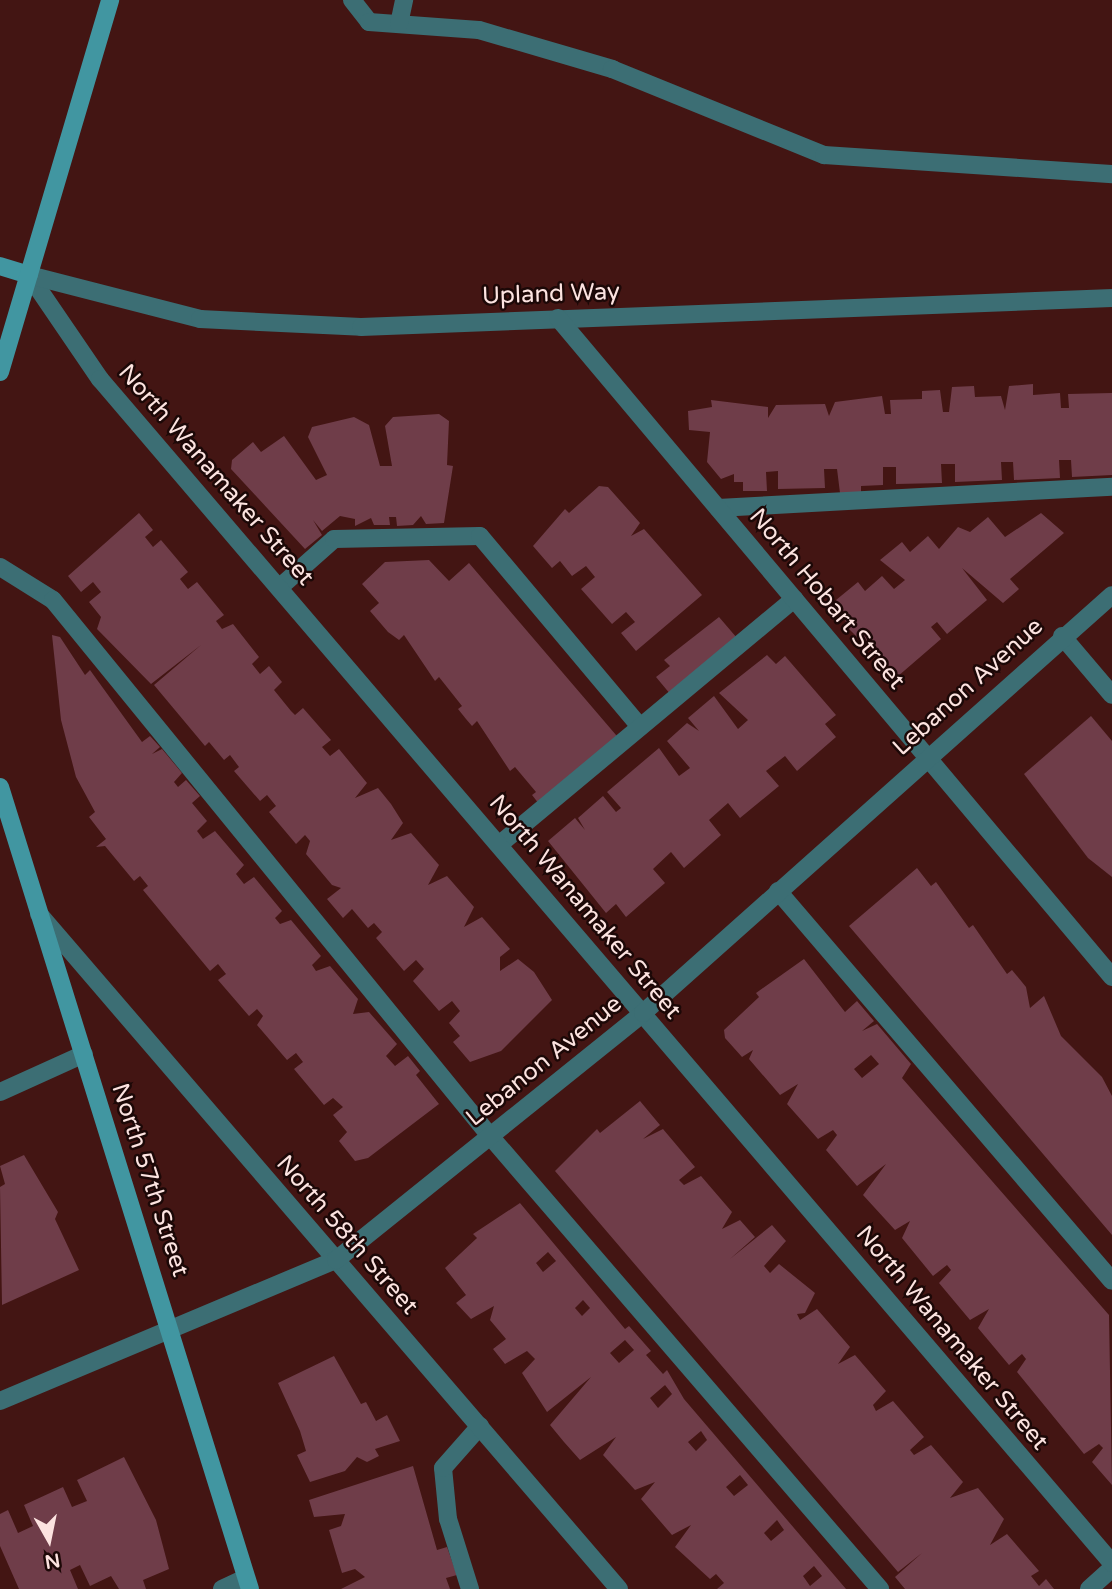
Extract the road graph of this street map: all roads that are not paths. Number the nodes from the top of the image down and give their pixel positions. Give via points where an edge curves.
1 (110, 0) edge
2 (352, 0) edge
3 (404, 0) edge
4 (399, 24) junction
5 (1112, 174) edge
6 (0, 265) edge
7 (29, 275) junction
8 (1112, 298) edge
9 (558, 318) junction
10 (0, 372) edge
11 (1112, 487) edge
12 (718, 508) junction
13 (0, 567) edge
14 (280, 587) junction
15 (1112, 595) edge
16 (794, 598) junction
17 (1062, 636) junction
18 (1112, 695) edge
19 (640, 727) junction
20 (926, 756) junction
21 (0, 787) edge
22 (2, 813) edge
23 (500, 844) junction
24 (778, 891) junction
25 (39, 914) junction
26 (1112, 977) edge
27 (643, 1013) junction
28 (84, 1054) junction
29 (0, 1092) edge
30 (490, 1136) junction
31 (336, 1260) junction
32 (1112, 1281) edge
33 (171, 1327) junction
34 (0, 1401) edge
35 (480, 1426) junction
36 (1112, 1563) edge
37 (1112, 1568) edge
38 (248, 1584) edge
39 (222, 1589) edge
40 (470, 1589) edge
41 (619, 1589) edge
42 (880, 1589) edge
43 (1089, 1589) edge

1 - 7 street
2 - 4 street via 369,22
3 - 4 street
4 - 5 street via 479,30 612,69 824,155
6 - 7 street, Upland Way
7 - 9 street, Upland Way via 200,319 361,327
7 - 10 street
7 - 14 street, North Wanamaker Street via 100,379
8 - 9 street, Upland Way
9 - 12 street, North Hobart Street
11 - 12 street
12 - 16 street, North Hobart Street
13 - 30 street via 53,600
14 - 19 street via 334,539 480,536
14 - 23 street, North Wanamaker Street
15 - 17 street, Lebanon Avenue
16 - 19 street
16 - 20 street, North Hobart Street
17 - 18 street
17 - 20 street, Lebanon Avenue
19 - 23 street
20 - 24 street, Lebanon Avenue
20 - 26 street, North Hobart Street
21 - 22 street, North 57th Street
22 - 25 street, North 57th Street
23 - 27 street, North Wanamaker Street
24 - 27 street, Lebanon Avenue
24 - 32 street
25 - 28 street, North 57th Street
25 - 31 street, North 58th Street
27 - 30 street, Lebanon Avenue
27 - 36 street, North Wanamaker Street
28 - 29 street
28 - 33 street, North 57th Street
30 - 31 street, Lebanon Avenue
30 - 42 street
31 - 33 street, Lebanon Avenue
31 - 35 street, North 58th Street
33 - 34 street, Lebanon Avenue
33 - 38 street, North 57th Street
35 - 40 street via 443,1468 448,1519
35 - 41 street, North 58th Street
37 - 43 street
38 - 39 street

